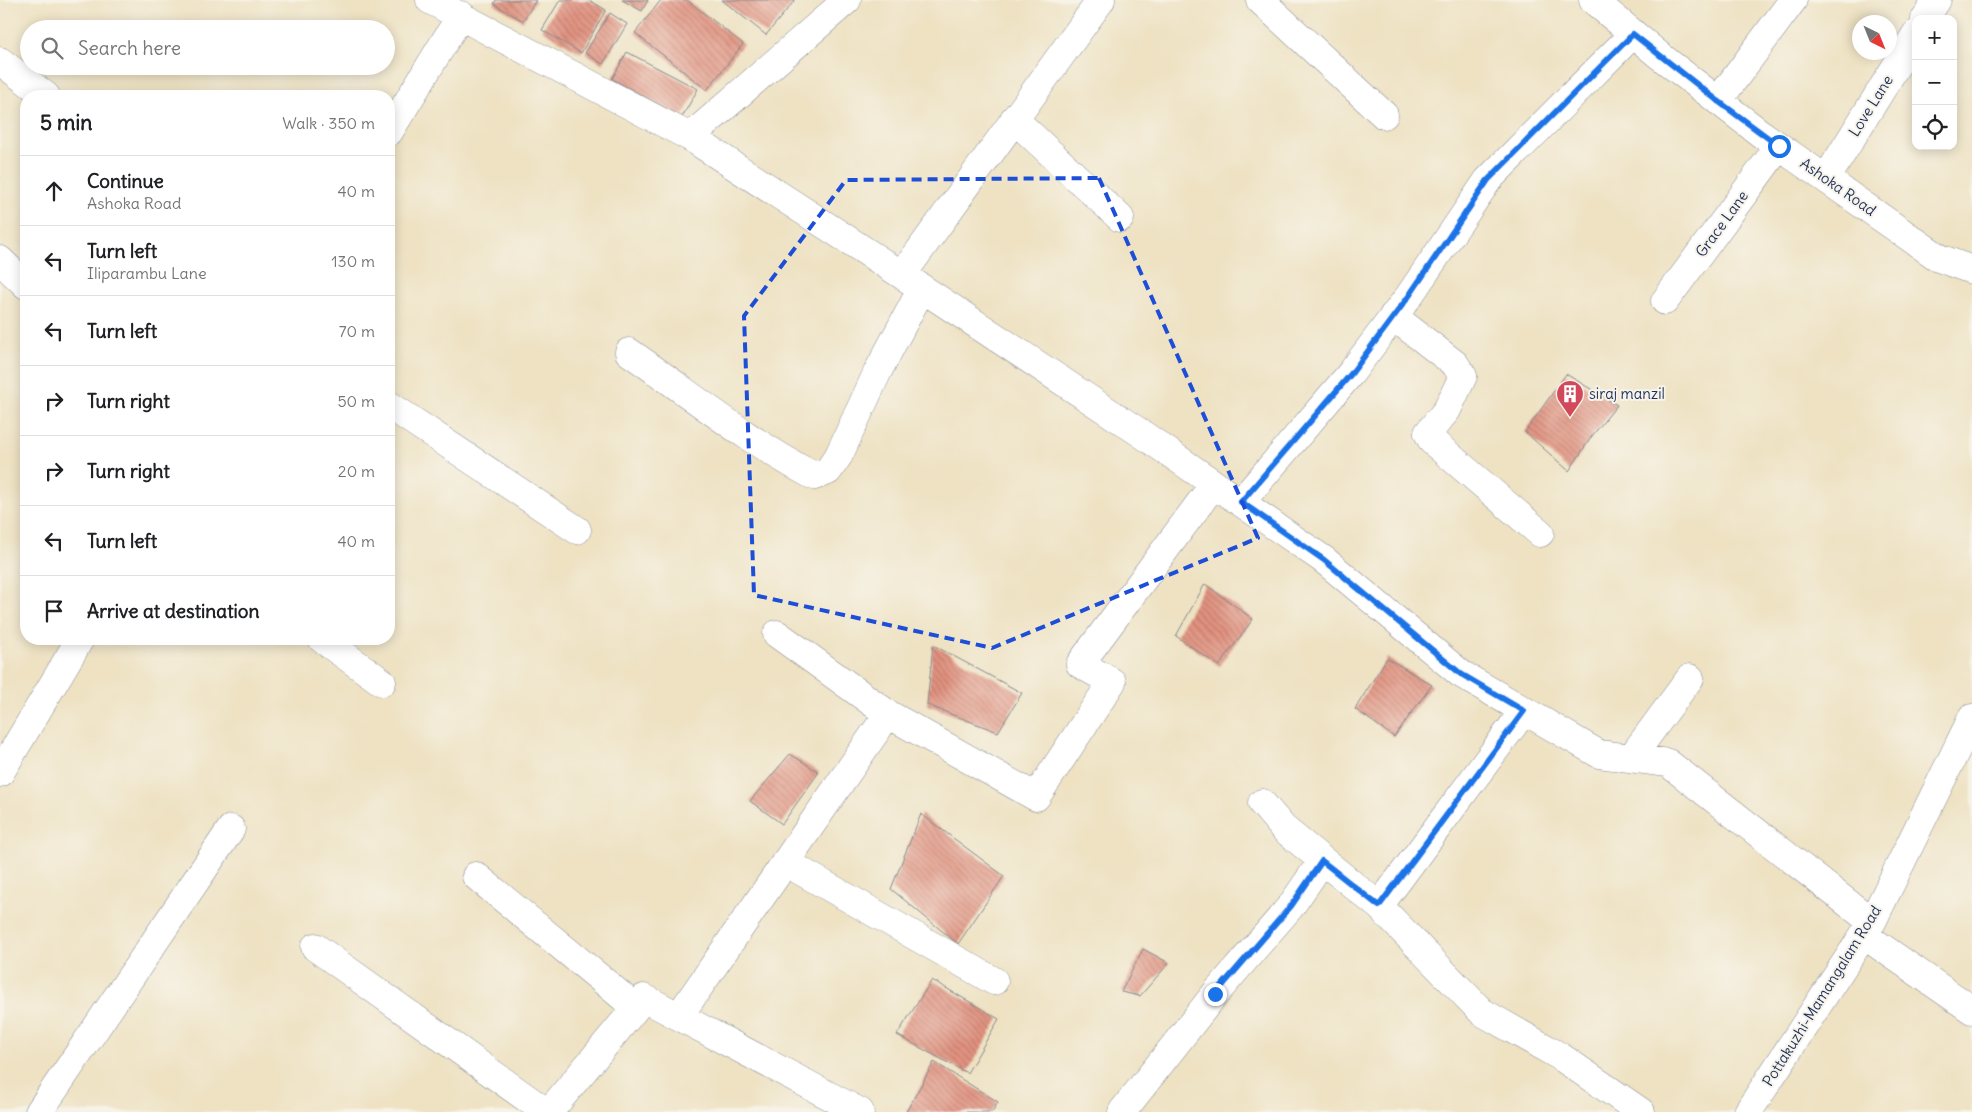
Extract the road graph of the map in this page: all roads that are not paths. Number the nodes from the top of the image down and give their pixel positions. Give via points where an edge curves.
1 (430, 0) edge
2 (847, 0) edge
3 (1101, 0) edge
4 (1260, 0) edge
5 (1593, 0) edge
6 (1793, 0) edge
7 (1937, 0) edge
8 (461, 15) junction
9 (1928, 15) edge
10 (1633, 34) junction
11 (1912, 40) edge
12 (0, 61) edge
13 (38, 90) edge
14 (1718, 101) junction
15 (1384, 115) dead end
16 (1014, 119) junction
17 (395, 122) edge
18 (690, 137) junction
19 (1779, 146) junction
20 (1826, 179) junction
21 (1120, 218) dead end
22 (0, 260) edge
23 (1972, 270) edge
24 (20, 279) edge
25 (912, 281) junction
26 (1665, 301) dead end
27 (1394, 316) junction
28 (629, 352) dead end
29 (395, 409) edge
30 (1214, 484) junction
31 (1241, 502) junction
32 (577, 530) dead end
33 (1540, 533) dead end
34 (777, 634) dead end
35 (76, 645) edge
36 (330, 645) edge
37 (1690, 678) dead end
38 (382, 682) dead end
39 (1524, 711) junction
40 (888, 714) junction
41 (1972, 718) edge
42 (1631, 758) junction
43 (0, 774) edge
44 (1262, 803) dead end
45 (231, 829) dead end
46 (1322, 861) junction
47 (785, 862) junction
48 (476, 876) dead end
49 (1379, 906) junction
50 (1868, 928) junction
51 (315, 948) dead end
52 (994, 981) dead end
53 (635, 1007) junction
54 (1972, 1010) edge
55 (679, 1016) junction
56 (39, 1112) edge
57 (548, 1112) edge
58 (860, 1112) edge
59 (1122, 1112) edge
60 (1641, 1112) edge
61 (1748, 1112) edge

1 - 8 street
2 - 18 street
3 - 16 street
4 - 15 street
5 - 10 street, Ashoka Road
6 - 14 street
7 - 9 street
8 - 17 street
8 - 18 street
10 - 14 street, Ashoka Road
10 - 27 street via 1488,180
11 - 20 street, Love Lane
12 - 13 street
14 - 19 street, Ashoka Road
16 - 21 street
16 - 25 street
18 - 25 street
19 - 20 street, Ashoka Road
19 - 26 street, Grace Lane
20 - 23 street, Ashoka Road via 1939,258
22 - 24 street
25 - 28 street via 878,371 839,455 828,471 814,476 789,463
25 - 30 street
27 - 31 street via 1351,374
27 - 33 street via 1455,364 1463,376 1447,410 1428,434 1432,441
29 - 32 street
30 - 31 street
30 - 40 street via 1080,664 1112,682 1036,797
31 - 39 street via 1324,560 1461,674
34 - 40 street
35 - 43 street
36 - 38 street
37 - 42 street
39 - 42 street via 1599,754
39 - 49 street
40 - 47 street
41 - 50 street, Pottakuzhi-Mamangalam Road
42 - 50 street via 1668,763
44 - 46 street via 1284,829
45 - 56 street
46 - 49 street
46 - 59 street via 1291,906 1215,994
47 - 52 street
47 - 55 street
48 - 53 street
49 - 60 street via 1482,1012 1561,1057
50 - 54 street
50 - 61 street, Pottakuzhi-Mamangalam Road
51 - 57 street
53 - 55 street via 644,998
53 - 57 street
55 - 58 street

